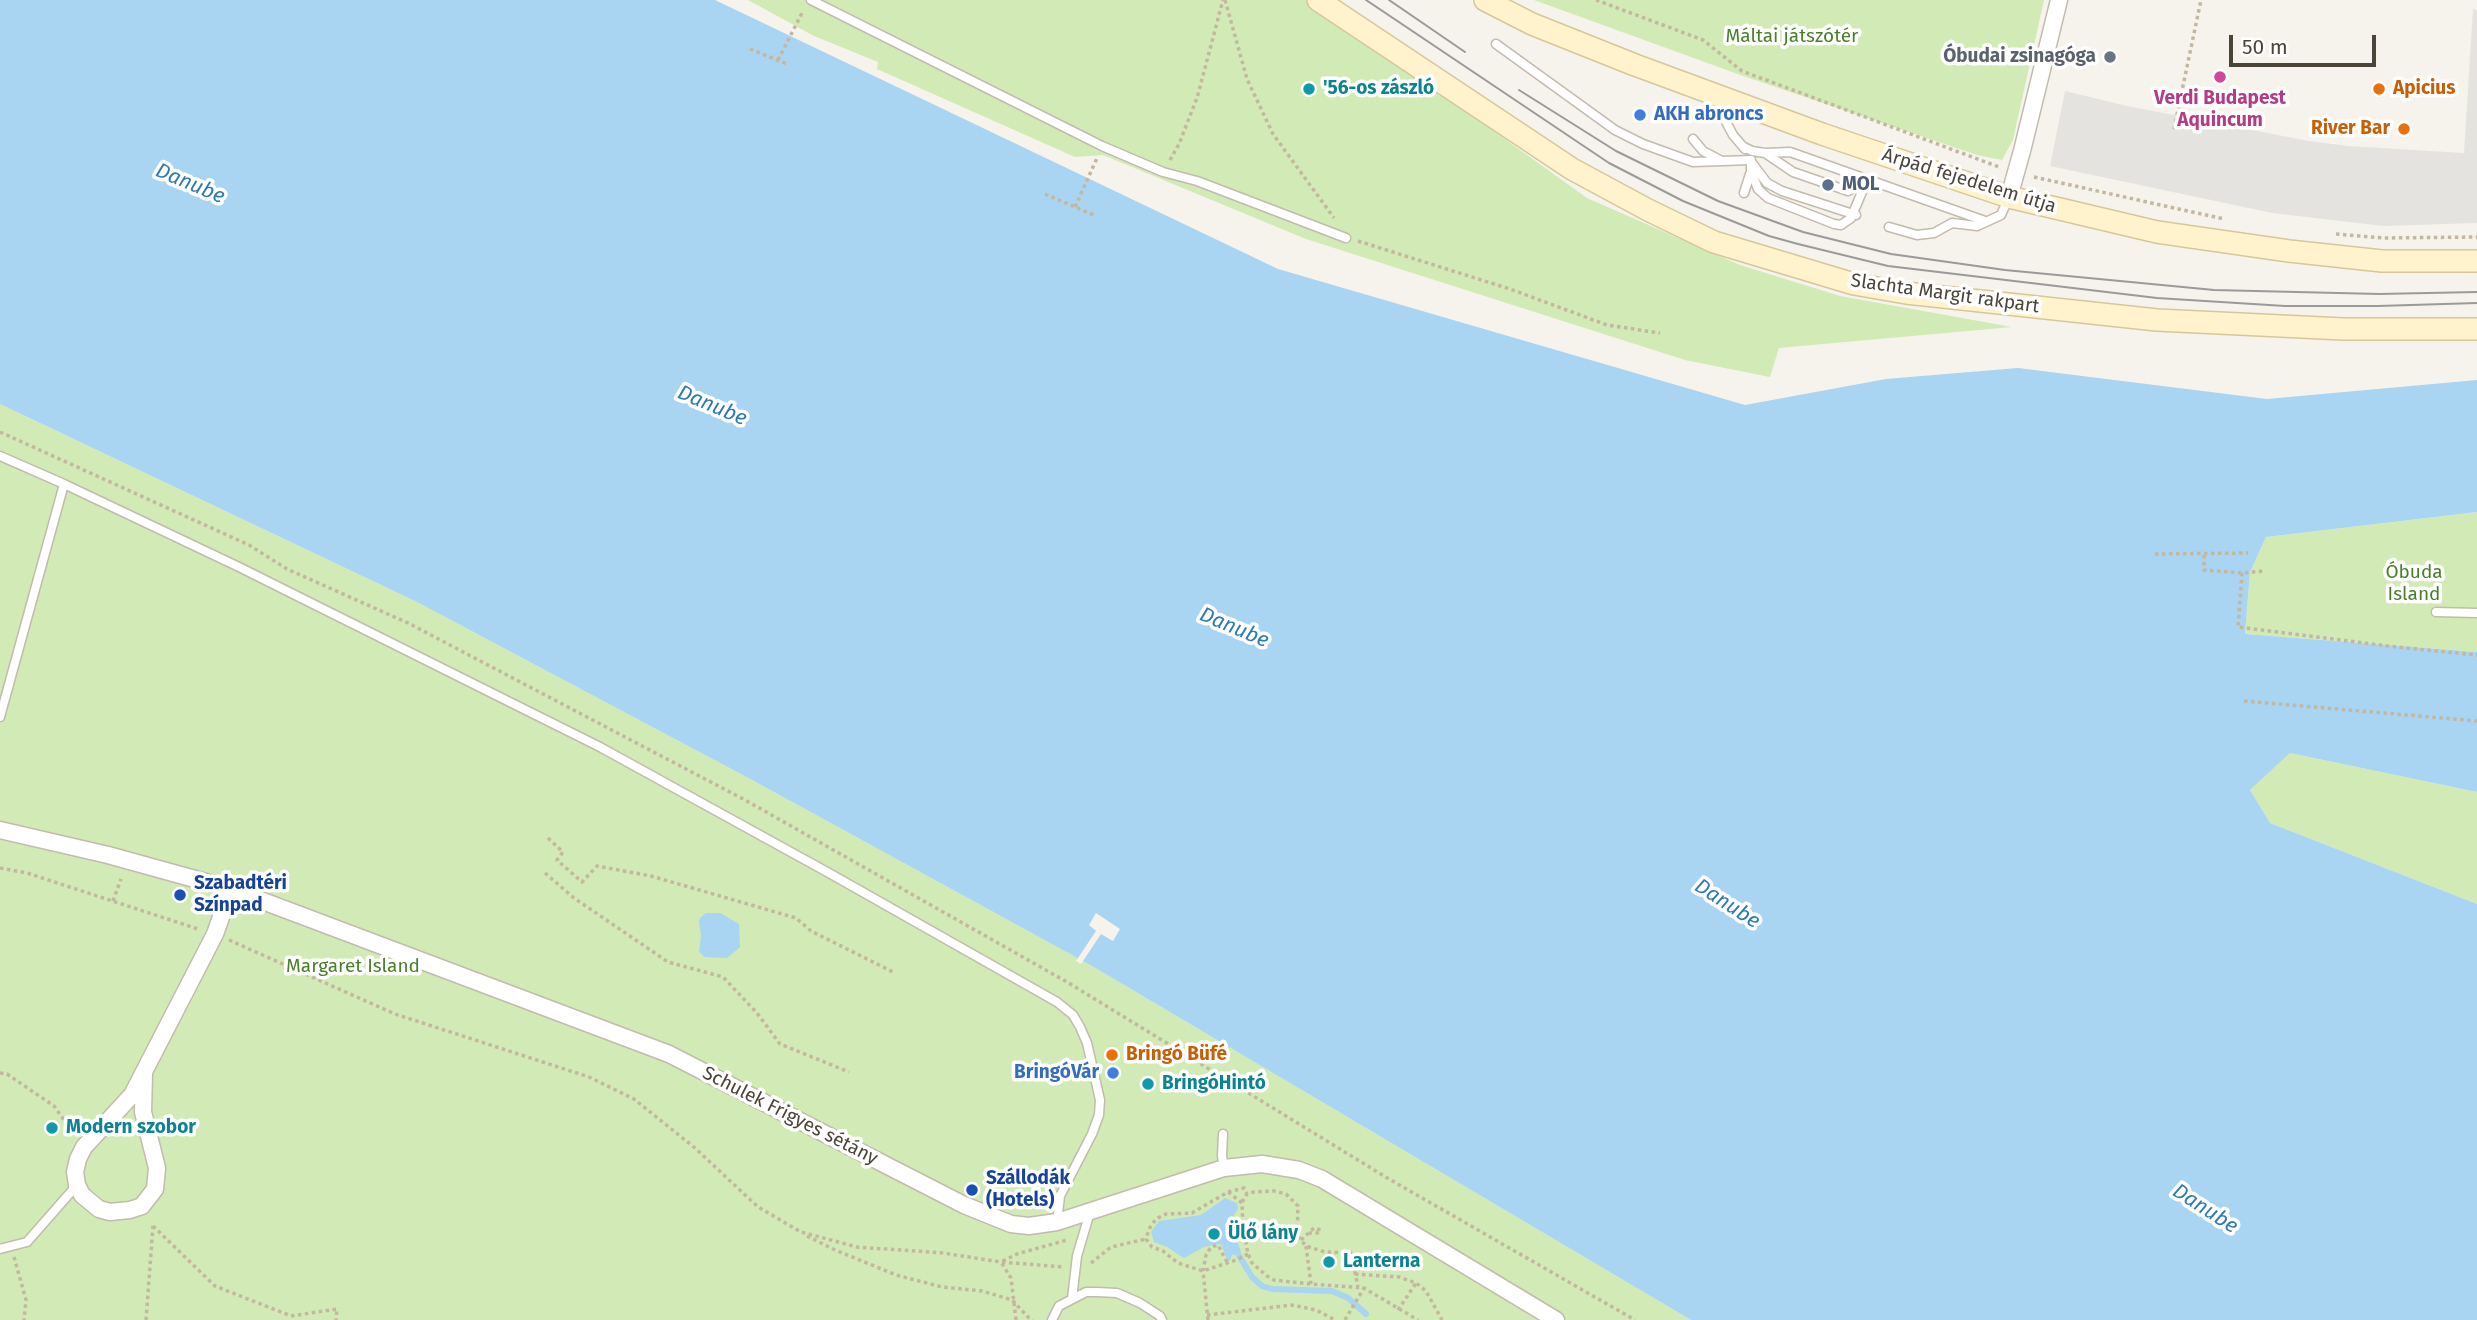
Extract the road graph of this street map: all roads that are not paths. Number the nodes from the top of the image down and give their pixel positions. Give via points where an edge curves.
1 (810, 0) edge
2 (1318, 0) edge
3 (1485, 0) edge
4 (2059, 0) edge
5 (1496, 44) dead end
6 (1726, 98) junction
7 (1693, 139) dead end
8 (1744, 147) junction
9 (1766, 153) junction
10 (1751, 160) junction
11 (1722, 161) junction
12 (1751, 171) junction
13 (1867, 180) junction
14 (1744, 192) dead end
15 (2009, 197) junction
16 (1854, 215) junction
17 (1985, 221) junction
18 (1889, 227) dead end
19 (1346, 237) road end
20 (2477, 261) edge
21 (2477, 329) edge
22 (0, 456) edge
23 (64, 484) junction
24 (2436, 612) dead end
25 (2477, 613) edge
26 (0, 717) edge
27 (0, 830) edge
28 (231, 889) junction
29 (144, 1073) junction
30 (1223, 1134) dead end
31 (1224, 1168) junction
32 (77, 1185) junction
33 (1090, 1212) junction
34 (1057, 1222) junction
35 (0, 1250) edge
36 (1072, 1299) junction
37 (1052, 1320) edge
38 (1162, 1320) edge
39 (1556, 1320) edge

1 - 19 lane via 1102,146
2 - 21 main road, Slachta Margit rakpart via 1572,169 1648,210 1714,242 1842,281 1906,293 2157,320 2343,329
3 - 6 main road, Árpád fejedelem útja via 1532,24
4 - 15 street
5 - 11 lane via 1643,145 1693,162
6 - 8 lane via 1724,118
6 - 15 main road, Árpád fejedelem útja
7 - 11 lane
8 - 9 lane
8 - 10 lane
9 - 13 lane via 1790,152
9 - 13 lane via 1794,172 1848,191
10 - 11 lane
10 - 12 lane
10 - 16 lane via 1767,183
12 - 14 lane
12 - 16 lane via 1758,189 1768,198 1841,225
13 - 16 lane
13 - 17 lane
15 - 17 lane via 2001,215
15 - 20 main road, Árpád fejedelem útja via 2157,232 2289,251 2382,261
17 - 18 lane via 1977,226 1952,223 1917,235
22 - 23 lane
23 - 26 lane
23 - 34 lane via 600,747 1057,1002 1080,1027 1100,1100 1092,1135 1060,1196
24 - 25 lane
27 - 28 street, Schulek Frigyes sétány
28 - 29 street via 215,934
28 - 34 street, Schulek Frigyes sétány via 669,1054 978,1212 1010,1224
29 - 32 street via 131,1095 84,1147 75,1172
29 - 32 street via 143,1112 157,1168 155,1189 142,1206 110,1212 89,1203
30 - 31 lane
31 - 33 street, Schulek Frigyes sétány
31 - 39 street, Schulek Frigyes sétány via 1262,1164 1322,1179
32 - 35 lane via 27,1241
33 - 34 street, Schulek Frigyes sétány
33 - 36 lane via 1074,1268
36 - 37 lane via 1059,1306
36 - 38 lane via 1086,1292 1117,1293

